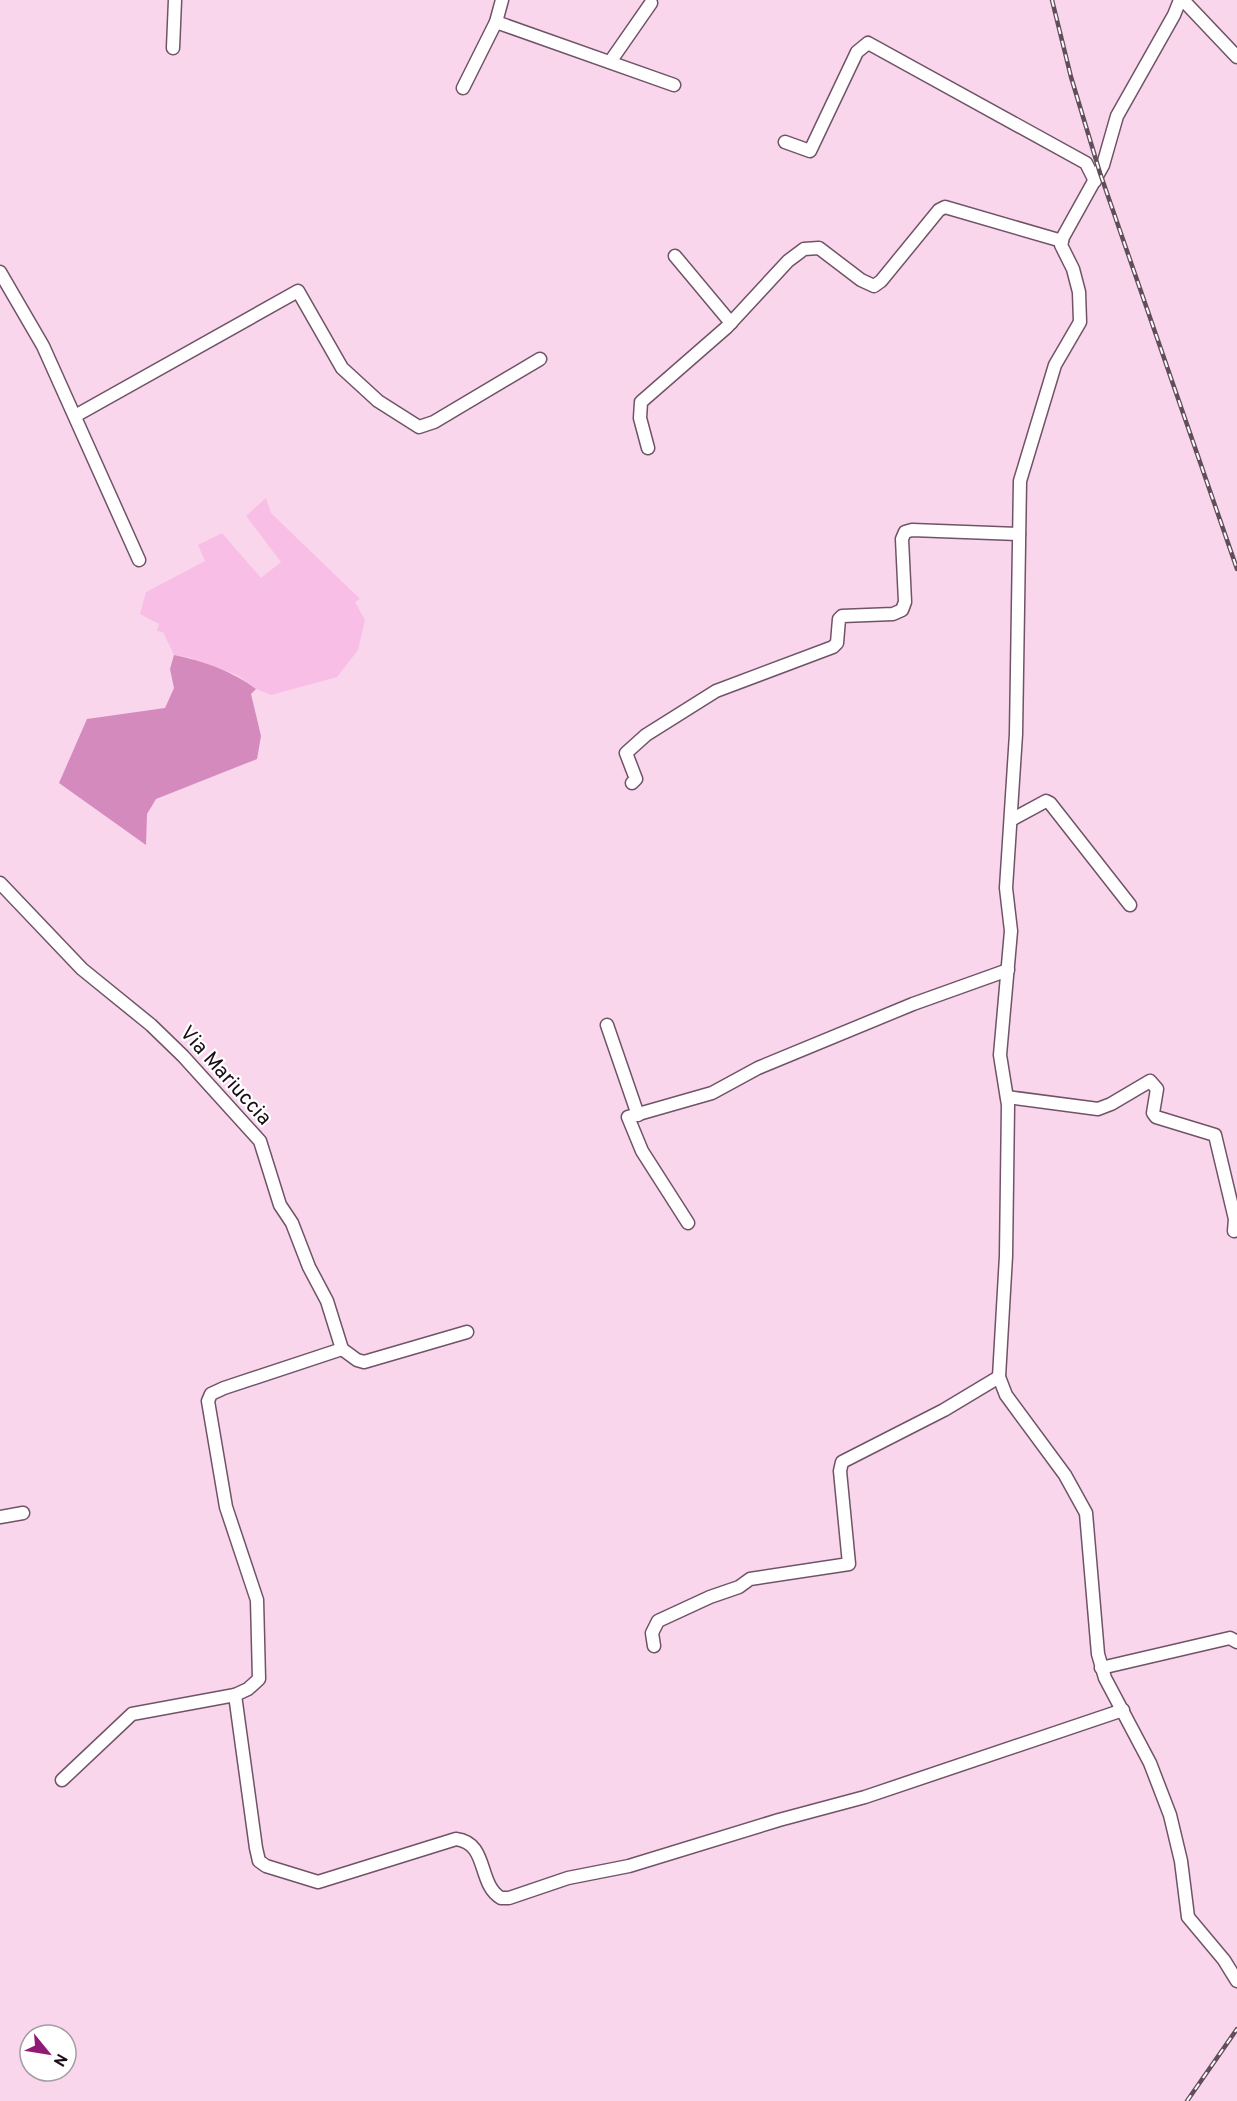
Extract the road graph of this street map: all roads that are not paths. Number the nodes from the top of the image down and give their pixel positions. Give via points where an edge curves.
1 (175, 0) edge
2 (502, 0) edge
3 (1181, 0) edge
4 (651, 3) dead end
5 (496, 22) junction
6 (173, 48) dead end
7 (1237, 57) edge
8 (610, 62) junction
9 (674, 85) dead end
10 (463, 88) dead end
11 (785, 142) dead end
12 (1095, 181) junction
13 (1062, 241) junction
14 (675, 256) dead end
15 (0, 272) edge
16 (731, 323) junction
17 (540, 359) dead end
18 (75, 416) junction
19 (648, 448) dead end
20 (1019, 534) junction
21 (139, 560) dead end
22 (632, 783) dead end
23 (1011, 820) junction
24 (0, 883) edge
25 (1130, 905) dead end
26 (1008, 970) junction
27 (607, 1025) dead end
28 (1007, 1097) junction
29 (638, 1115) junction
30 (688, 1223) dead end
31 (1233, 1231) dead end
32 (467, 1332) dead end
33 (342, 1348) junction
34 (999, 1377) junction
35 (23, 1513) dead end
36 (0, 1517) edge
37 (1237, 1642) edge
38 (654, 1646) dead end
39 (1101, 1668) junction
40 (235, 1695) junction
41 (1123, 1710) junction
42 (62, 1780) dead end
43 (1237, 1981) edge

1 - 6 street
2 - 5 street
3 - 7 street
3 - 12 street via 1117,116 1106,159
4 - 8 street
5 - 8 street
5 - 10 street
8 - 9 street
11 - 12 street via 810,151 857,52 868,43 1086,163
12 - 13 street
13 - 16 street via 945,207 876,285 861,280 819,248 808,248 788,261
13 - 20 street via 1076,278 1080,322 1055,365 1027,453 1020,481
14 - 16 street
15 - 18 street via 43,346
16 - 19 street via 641,402 640,418
17 - 18 street via 419,427 378,401 342,368 298,291
18 - 21 street
20 - 22 street via 905,532 902,610 893,614 842,616 833,647 716,691 646,735 626,753 636,779
20 - 23 street
23 - 25 street via 1038,803 1050,803
23 - 26 street via 1006,888 1011,931
24 - 33 street, Via Mariuccia via 82,969 183,1056 260,1141 280,1205 327,1301
26 - 28 street via 1000,1055
26 - 29 street via 765,1065 712,1093
27 - 29 street
28 - 31 street via 1098,1109 1150,1081 1157,1089 1153,1113 1156,1117 1215,1135 1235,1219
28 - 34 street via 1006,1256
29 - 30 street via 628,1117 642,1151
32 - 33 street via 364,1362
33 - 40 street via 216,1391 208,1401 226,1508 257,1600 259,1679
34 - 38 street via 842,1462 849,1564 750,1579 658,1621 652,1633
34 - 39 street via 1006,1395 1065,1475 1086,1513
35 - 36 street
37 - 39 street via 1230,1638
39 - 41 street
40 - 41 street via 259,1861 318,1882 456,1839 465,1840 477,1851 489,1888 501,1898 568,1878 629,1866 865,1797
40 - 42 street via 132,1714
41 - 43 street via 1170,1815 1188,1917

